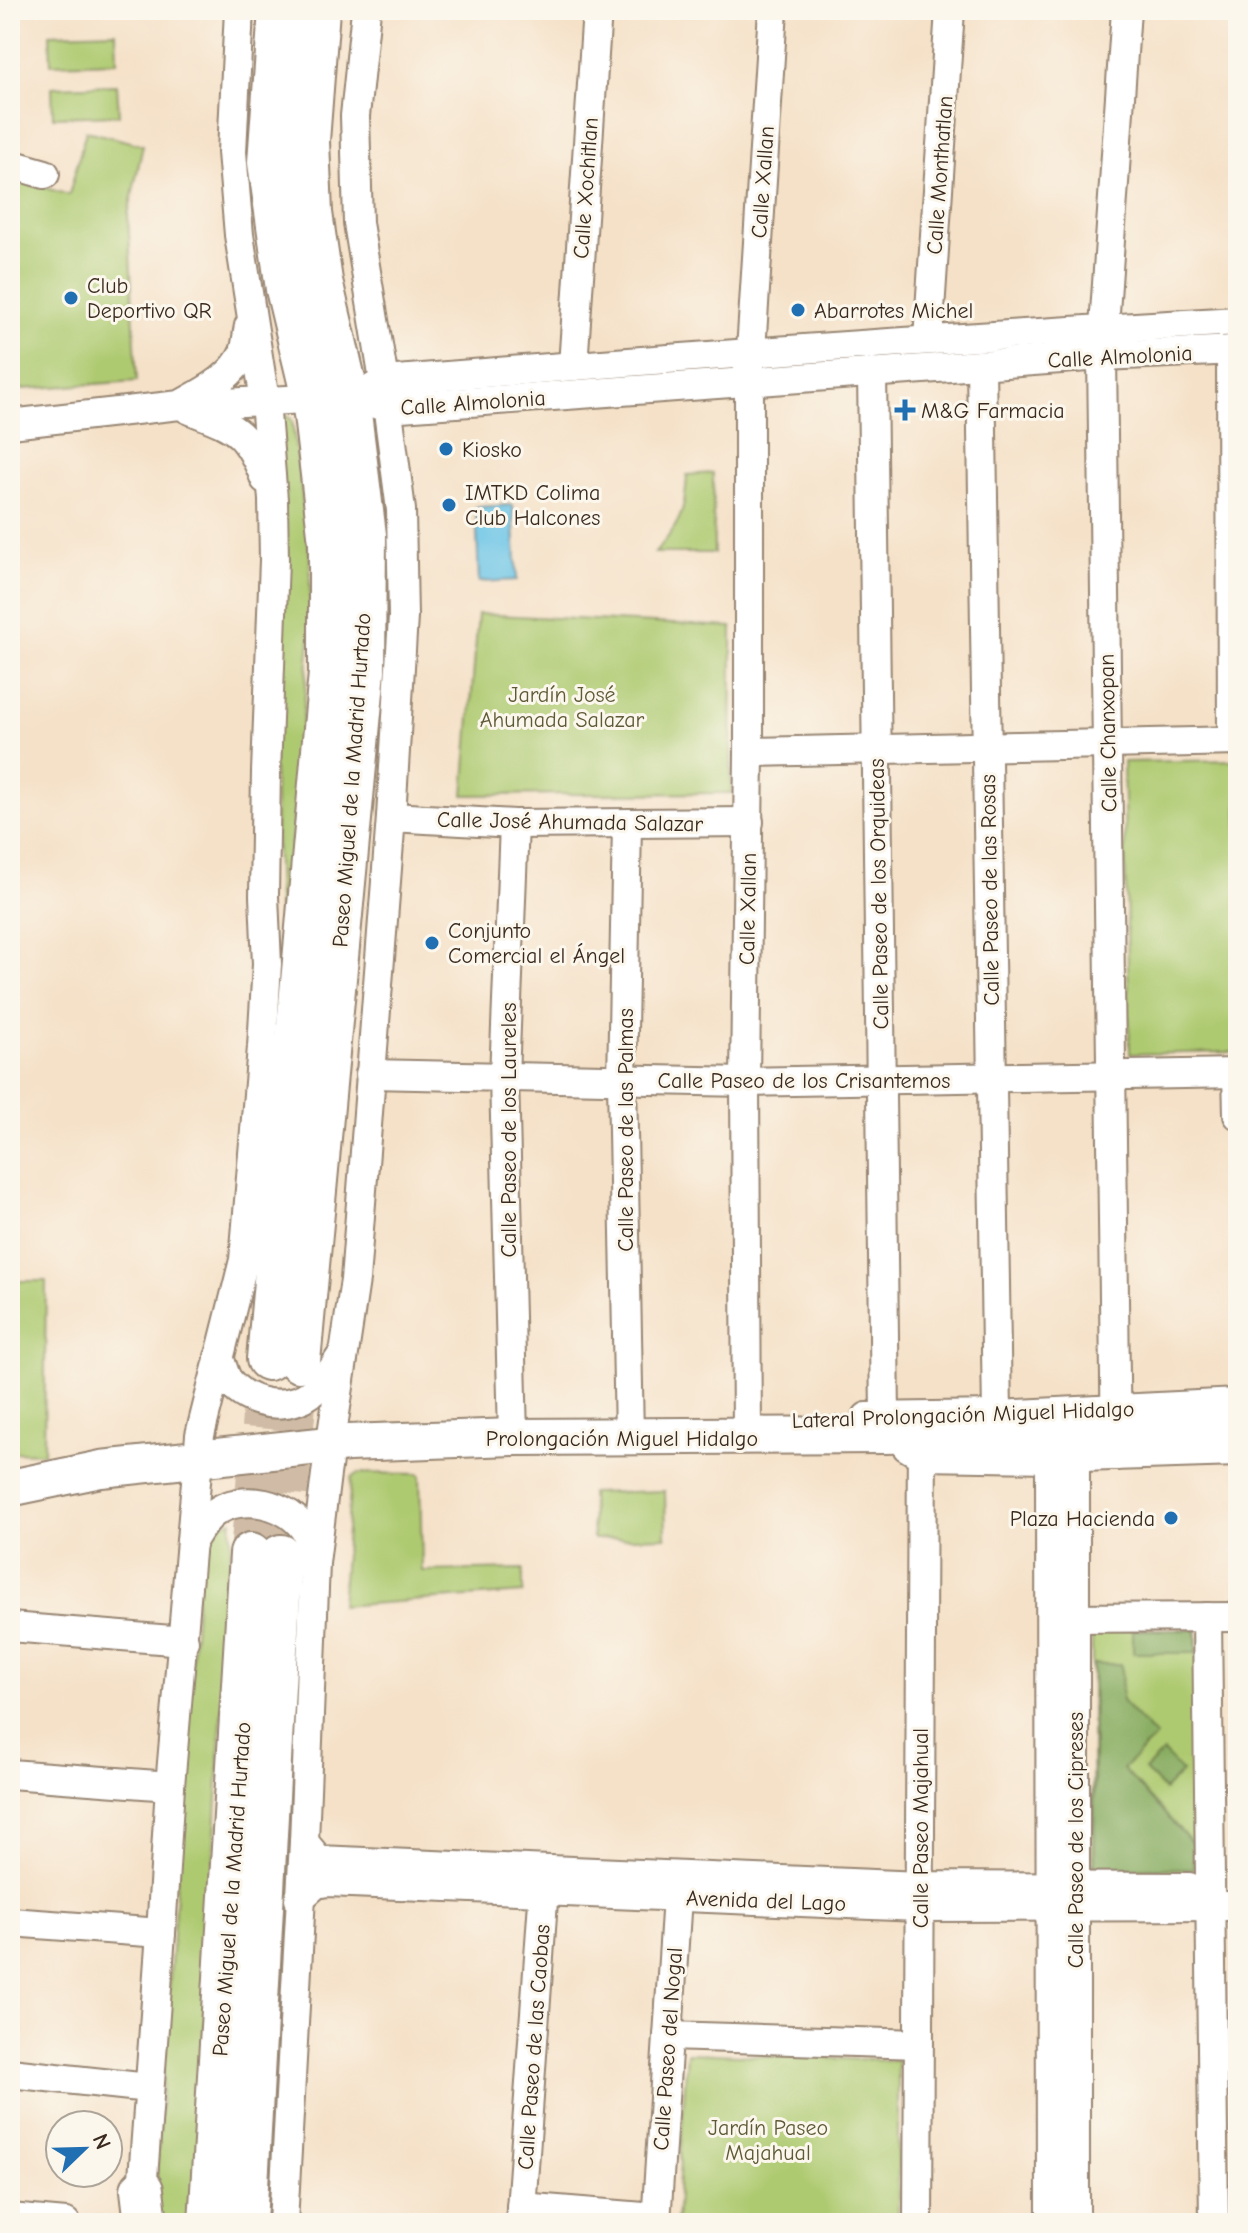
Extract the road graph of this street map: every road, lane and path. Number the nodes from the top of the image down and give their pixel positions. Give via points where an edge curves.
1 (239, 10) edge
2 (257, 10) edge
3 (280, 10) edge
4 (318, 10) edge
5 (335, 10) edge
6 (366, 10) edge
7 (597, 10) edge
8 (773, 10) edge
9 (950, 10) edge
10 (1126, 10) edge
11 (308, 141) junction
12 (269, 162) junction
13 (10, 164) edge
14 (45, 174) dead end
15 (251, 318) junction
16 (1238, 321) edge
17 (928, 340) junction
18 (1102, 342) junction
19 (1235, 350) edge
20 (751, 354) junction
21 (981, 365) junction
22 (573, 366) junction
23 (872, 372) junction
24 (749, 382) junction
25 (358, 396) junction
26 (265, 401) junction
27 (180, 405) junction
28 (10, 424) edge
29 (273, 500) junction
30 (1235, 741) edge
31 (1107, 744) junction
32 (987, 746) junction
33 (877, 750) junction
34 (749, 752) junction
35 (391, 817) junction
36 (749, 822) junction
37 (514, 824) junction
38 (627, 824) junction
39 (1238, 1073) edge
40 (370, 1074) junction
41 (1113, 1076) junction
42 (504, 1077) junction
43 (992, 1078) junction
44 (880, 1080) junction
45 (622, 1081) junction
46 (745, 1082) junction
47 (1238, 1115) edge
48 (343, 1353) junction
49 (219, 1357) junction
50 (283, 1360) tunnel mouth
51 (1238, 1403) edge
52 (997, 1415) junction
53 (885, 1426) junction
54 (1238, 1427) edge
55 (747, 1430) junction
56 (1117, 1432) junction
57 (635, 1436) junction
58 (513, 1437) junction
59 (331, 1444) junction
60 (922, 1445) junction
61 (1238, 1452) edge
62 (199, 1457) junction
63 (1062, 1458) junction
64 (10, 1488) edge
65 (190, 1544) junction
66 (283, 1558) junction
67 (1207, 1617) junction
68 (1238, 1617) edge
69 (1062, 1618) junction
70 (10, 1627) edge
71 (184, 1641) junction
72 (10, 1774) edge
73 (170, 1786) junction
74 (304, 1842) junction
75 (471, 1878) junction
76 (544, 1881) junction
77 (678, 1886) junction
78 (1238, 1887) edge
79 (1062, 1896) junction
80 (920, 1897) junction
81 (299, 1899) junction
82 (1219, 1900) edge
83 (10, 1922) edge
84 (161, 1933) junction
85 (668, 2036) junction
86 (919, 2044) junction
87 (10, 2073) edge
88 (149, 2088) junction
89 (142, 2212) edge
90 (521, 2215) edge
91 (10, 2218) edge
92 (656, 2221) edge
93 (66, 2223) edge
94 (210, 2223) edge
95 (245, 2223) edge
96 (283, 2223) edge
97 (918, 2223) edge
98 (1051, 2223) edge
99 (1075, 2223) edge
100 (1214, 2223) edge

1 - 15 street via 232,152
2 - 12 highway via 251,108
3 - 12 highway, Paseo Miguel de la Madrid Hurtado
4 - 11 highway, Paseo Miguel de la Madrid Hurtado
5 - 11 highway
6 - 25 street via 355,116
7 - 22 street, Calle Xochitlan
8 - 20 street, Calle Xallan
9 - 17 street, Calle Monthatlan
10 - 18 street, Calle Chanxopan
11 - 25 highway, Paseo Miguel de la Madrid Hurtado via 321,281
12 - 25 highway, Paseo Miguel de la Madrid Hurtado via 287,289
13 - 14 street
15 - 26 street
15 - 27 street via 234,368
16 - 18 street, Calle Almolonia
17 - 18 street, Calle Almolonia
17 - 20 street, Calle Almolonia
18 - 19 street, Calle Almolonia
18 - 21 street, Calle Almolonia
18 - 31 street, Calle Chanxopan
19 - 30 street
20 - 22 street, Calle Almolonia
20 - 24 street, Calle Xallan
21 - 23 street, Calle Almolonia
21 - 32 street, Calle Paseo de las Rosas
22 - 25 street, Calle Almolonia
23 - 24 street, Calle Almolonia
23 - 33 street, Calle Paseo de los Orquideas
24 - 25 street, Calle Almolonia
24 - 34 street, Calle Xallan
25 - 26 street
25 - 35 street via 401,510 403,617
25 - 50 highway, Paseo Miguel de la Madrid Hurtado via 364,670
26 - 27 street
26 - 29 street
27 - 28 street
27 - 29 street via 239,433 255,452
29 - 49 street via 262,1047 244,1260
30 - 31 street
31 - 32 street
31 - 41 street, Calle Chanxopan
32 - 33 street
32 - 43 street, Calle Paseo de las Rosas
33 - 34 street
33 - 44 street, Calle Paseo de los Orquideas
34 - 36 street, Calle Xallan
35 - 37 street, Calle José Ahumada Salazar
35 - 40 street
36 - 38 street, Calle José Ahumada Salazar
36 - 46 street, Calle Xallan
37 - 38 street, Calle José Ahumada Salazar
37 - 42 street, Calle Paseo de los Laureles
38 - 45 street, Calle Paseo de las Palmas
39 - 41 street, Calle Paseo de los Crisantemos
39 - 47 street
40 - 42 street, Calle Paseo de los Crisantemos
40 - 48 street via 355,1280
41 - 43 street, Calle Paseo de los Crisantemos
41 - 56 street, Calle Chanxopan
42 - 45 street, Calle Paseo de los Crisantemos
42 - 58 street, Calle Paseo de los Laureles
43 - 44 street, Calle Paseo de los Crisantemos
43 - 52 street, Calle Paseo de las Rosas
44 - 46 street, Calle Paseo de los Crisantemos
44 - 53 street, Calle Paseo de los Orquideas
45 - 46 street, Calle Paseo de los Crisantemos
45 - 57 street, Calle Paseo de las Palmas
46 - 55 street, Calle Xallan
48 - 49 street via 326,1379 300,1400 273,1404 245,1397 227,1379
48 - 59 street
49 - 62 street
51 - 56 street, Lateral Prolongación Miguel Hidalgo
52 - 53 street, Lateral Prolongación Miguel Hidalgo
52 - 56 street, Lateral Prolongación Miguel Hidalgo
53 - 55 main road, Prolongación Miguel Hidalgo
53 - 60 main road, Prolongación Miguel Hidalgo
54 - 56 main road, Prolongación Miguel Hidalgo
55 - 57 main road, Prolongación Miguel Hidalgo
56 - 60 main road, Prolongación Miguel Hidalgo
56 - 61 street, Lateral Prolongación Miguel Hidalgo
56 - 63 street, Lateral Prolongación Miguel Hidalgo
57 - 58 main road, Prolongación Miguel Hidalgo
58 - 59 main road, Prolongación Miguel Hidalgo
59 - 62 main road, Prolongación Miguel Hidalgo
59 - 66 street
60 - 63 street, Lateral Prolongación Miguel Hidalgo
60 - 80 street, Calle Paseo Majahual
62 - 64 main road, Prolongación Miguel Hidalgo via 101,1469
62 - 65 street
63 - 69 street, Calle Paseo de los Cipreses
65 - 66 street via 217,1511 244,1502 271,1504 294,1517 308,1535
65 - 71 street
66 - 74 street
66 - 94 highway, Paseo Miguel de la Madrid Hurtado
66 - 95 highway, Paseo Miguel de la Madrid Hurtado
67 - 68 street
67 - 69 street
67 - 82 street
69 - 79 street, Calle Paseo de los Cipreses
70 - 71 street
71 - 73 street
72 - 73 street
73 - 84 street
74 - 75 street, Avenida del Lago via 319,1860
74 - 81 street
75 - 76 street, Avenida del Lago
75 - 81 street, Avenida del Lago via 327,1882
76 - 77 street, Avenida del Lago
76 - 90 street, Calle Paseo de las Caobas
77 - 80 street, Avenida del Lago
77 - 85 street, Calle Paseo del Nogal
78 - 82 street, Avenida del Lago
79 - 80 street, Avenida del Lago
79 - 82 street, Avenida del Lago
79 - 98 street, Calle Paseo de los Cipreses
79 - 99 street, Calle Paseo de los Cipreses
80 - 86 street, Calle Paseo Majahual
81 - 96 street
82 - 100 street
83 - 84 street
84 - 88 street
85 - 86 street
85 - 92 street, Calle Paseo del Nogal
86 - 97 street, Calle Paseo Majahual
87 - 88 street
88 - 89 street
90 - 92 street
91 - 93 street

